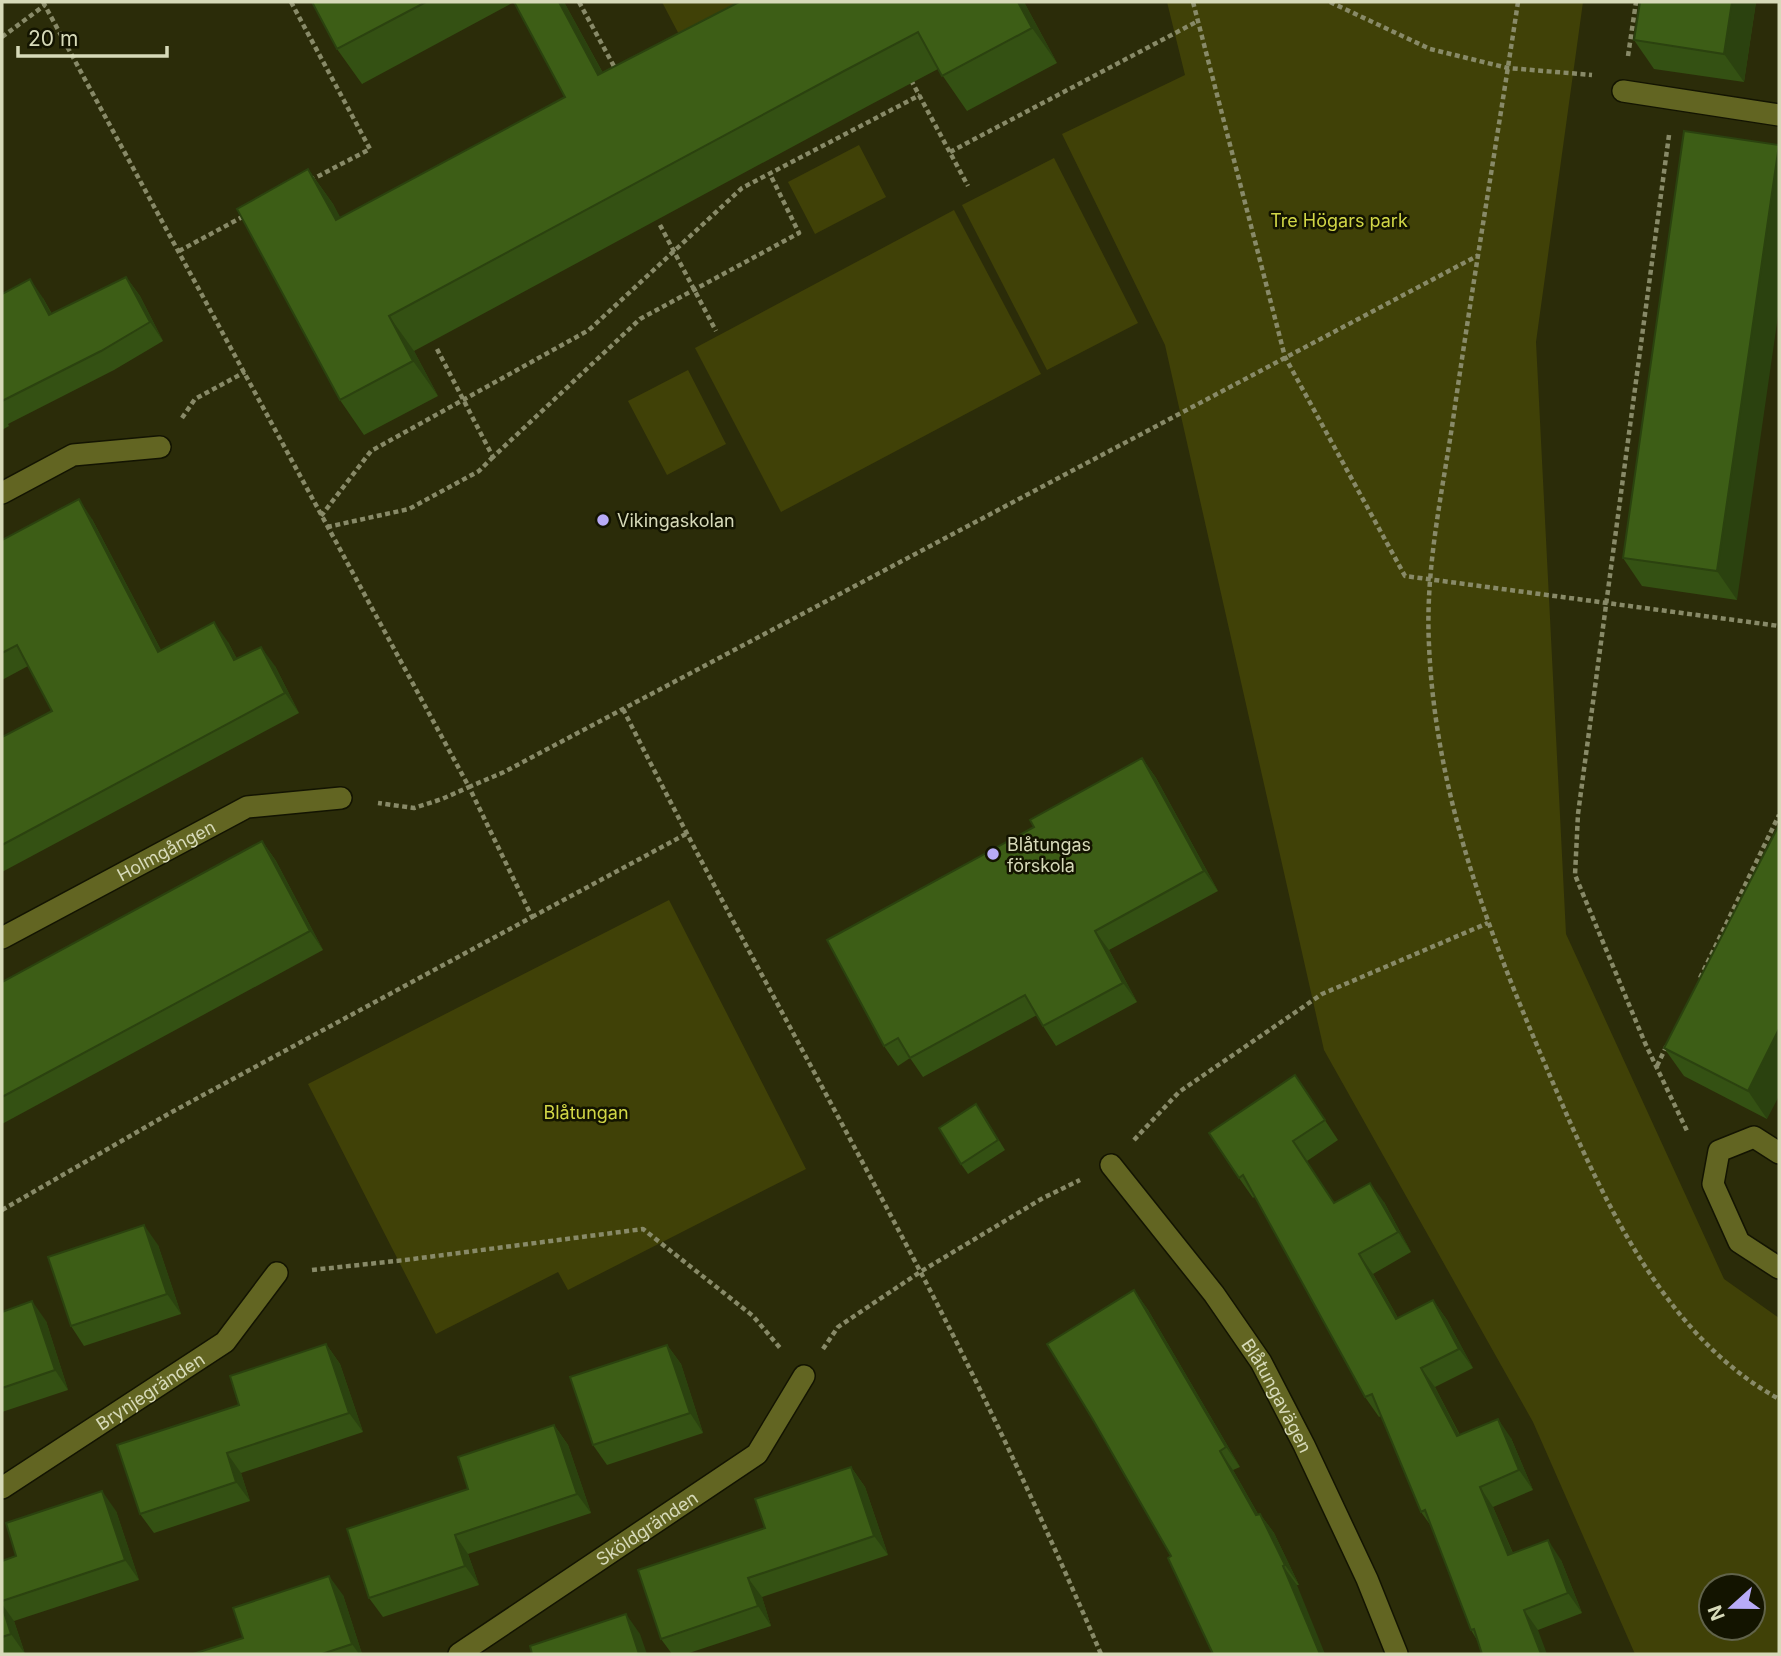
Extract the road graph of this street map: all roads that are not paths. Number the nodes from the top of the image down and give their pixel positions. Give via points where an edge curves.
1 (1624, 84) road end
2 (1779, 115) edge
3 (160, 447) road end
4 (2, 493) edge
5 (341, 798) road end
6 (2, 937) edge
7 (1779, 1153) edge
8 (1111, 1164) road end
9 (1779, 1268) edge
10 (277, 1273) road end
11 (804, 1376) road end
12 (2, 1488) edge
13 (458, 1654) edge
14 (1397, 1654) edge

1 - 2 street via 1674,99
3 - 4 street via 73,455
5 - 6 street, Holmgången via 247,807
7 - 9 street via 1754,1137 1719,1151 1713,1184 1739,1242
8 - 14 street, Blåtungavägen via 1214,1294 1261,1362 1367,1579
10 - 12 street, Brynjegränden via 225,1342
11 - 13 street, Sköldgränden via 757,1454

